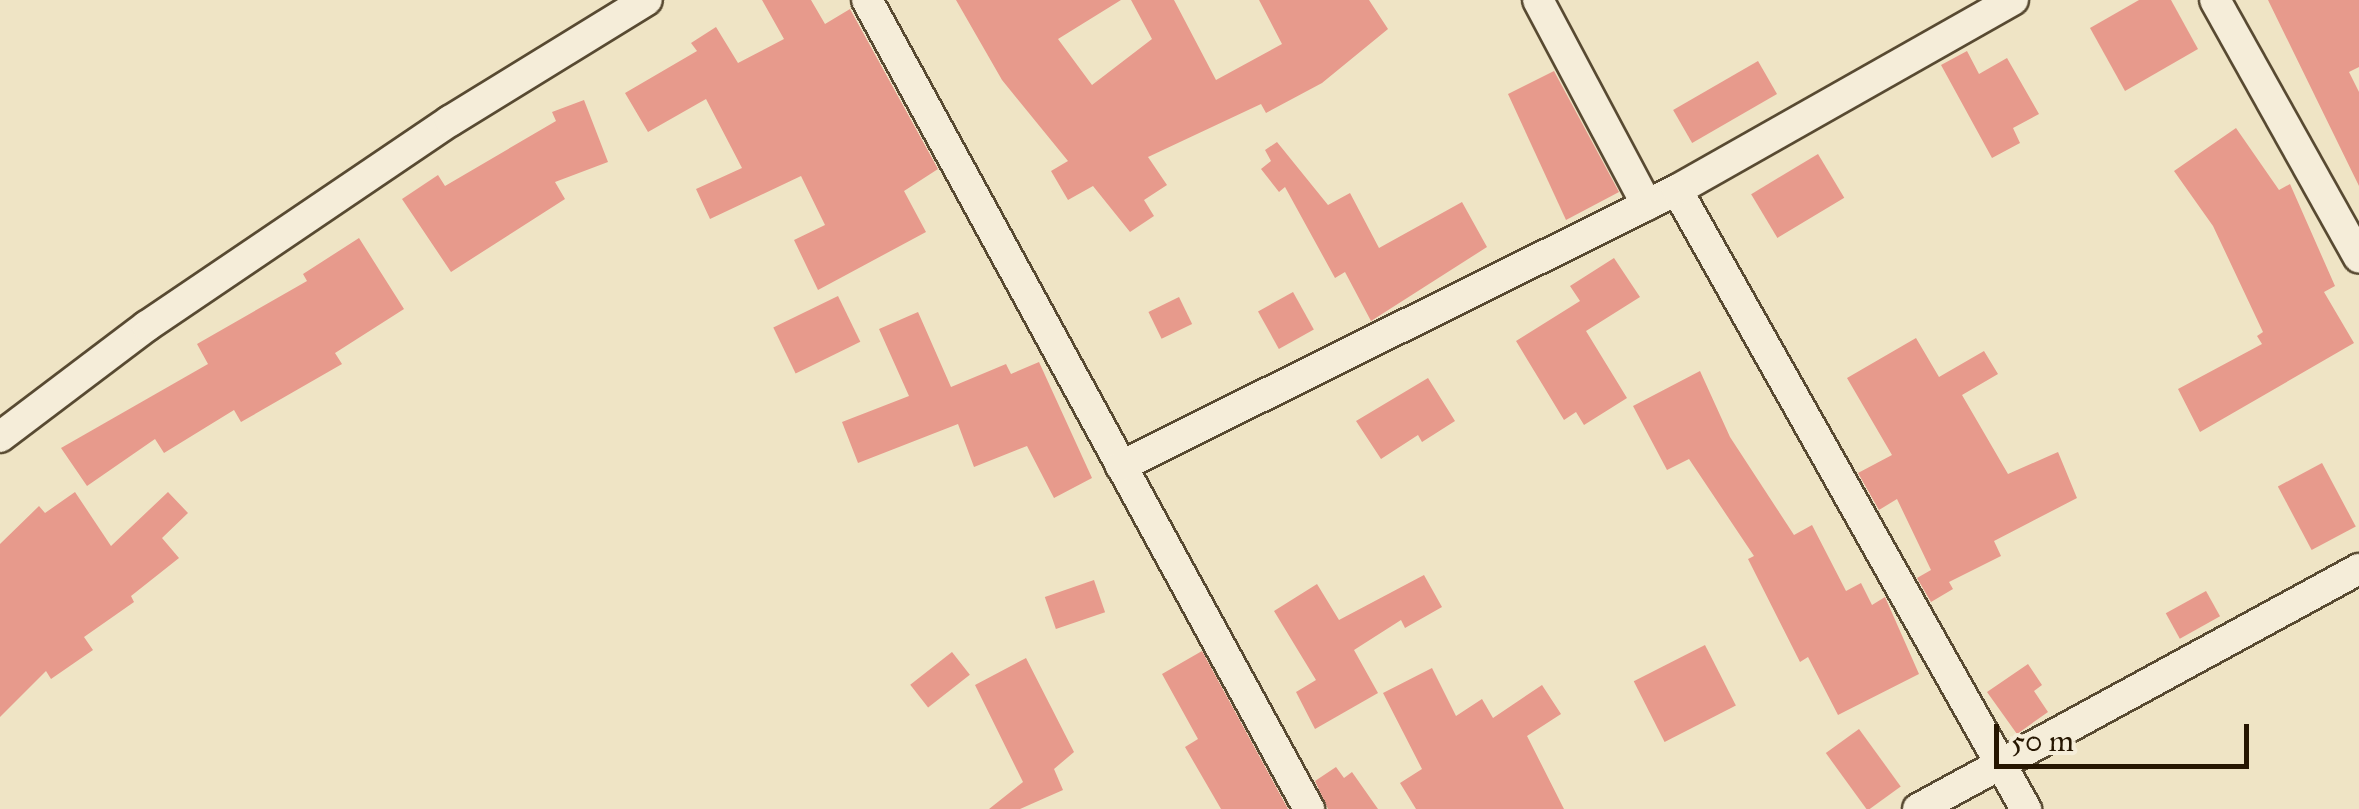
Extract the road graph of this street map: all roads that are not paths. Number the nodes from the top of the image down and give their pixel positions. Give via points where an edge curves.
1 (646, 0) edge
2 (867, 0) edge
3 (1538, 0) edge
4 (2012, 0) edge
5 (2215, 0) edge
6 (1677, 190) junction
7 (1647, 205) junction
8 (2359, 258) edge
9 (0, 437) edge
10 (1122, 466) junction
11 (2359, 569) edge
12 (2001, 761) junction
13 (1309, 809) edge
14 (1918, 809) edge
15 (2026, 809) edge

1 - 9 street via 418,142 148,326
2 - 10 street
3 - 7 street
4 - 6 street
5 - 8 street
6 - 7 street
6 - 12 street
7 - 10 street
10 - 13 street
11 - 12 street
12 - 14 street
12 - 15 street

